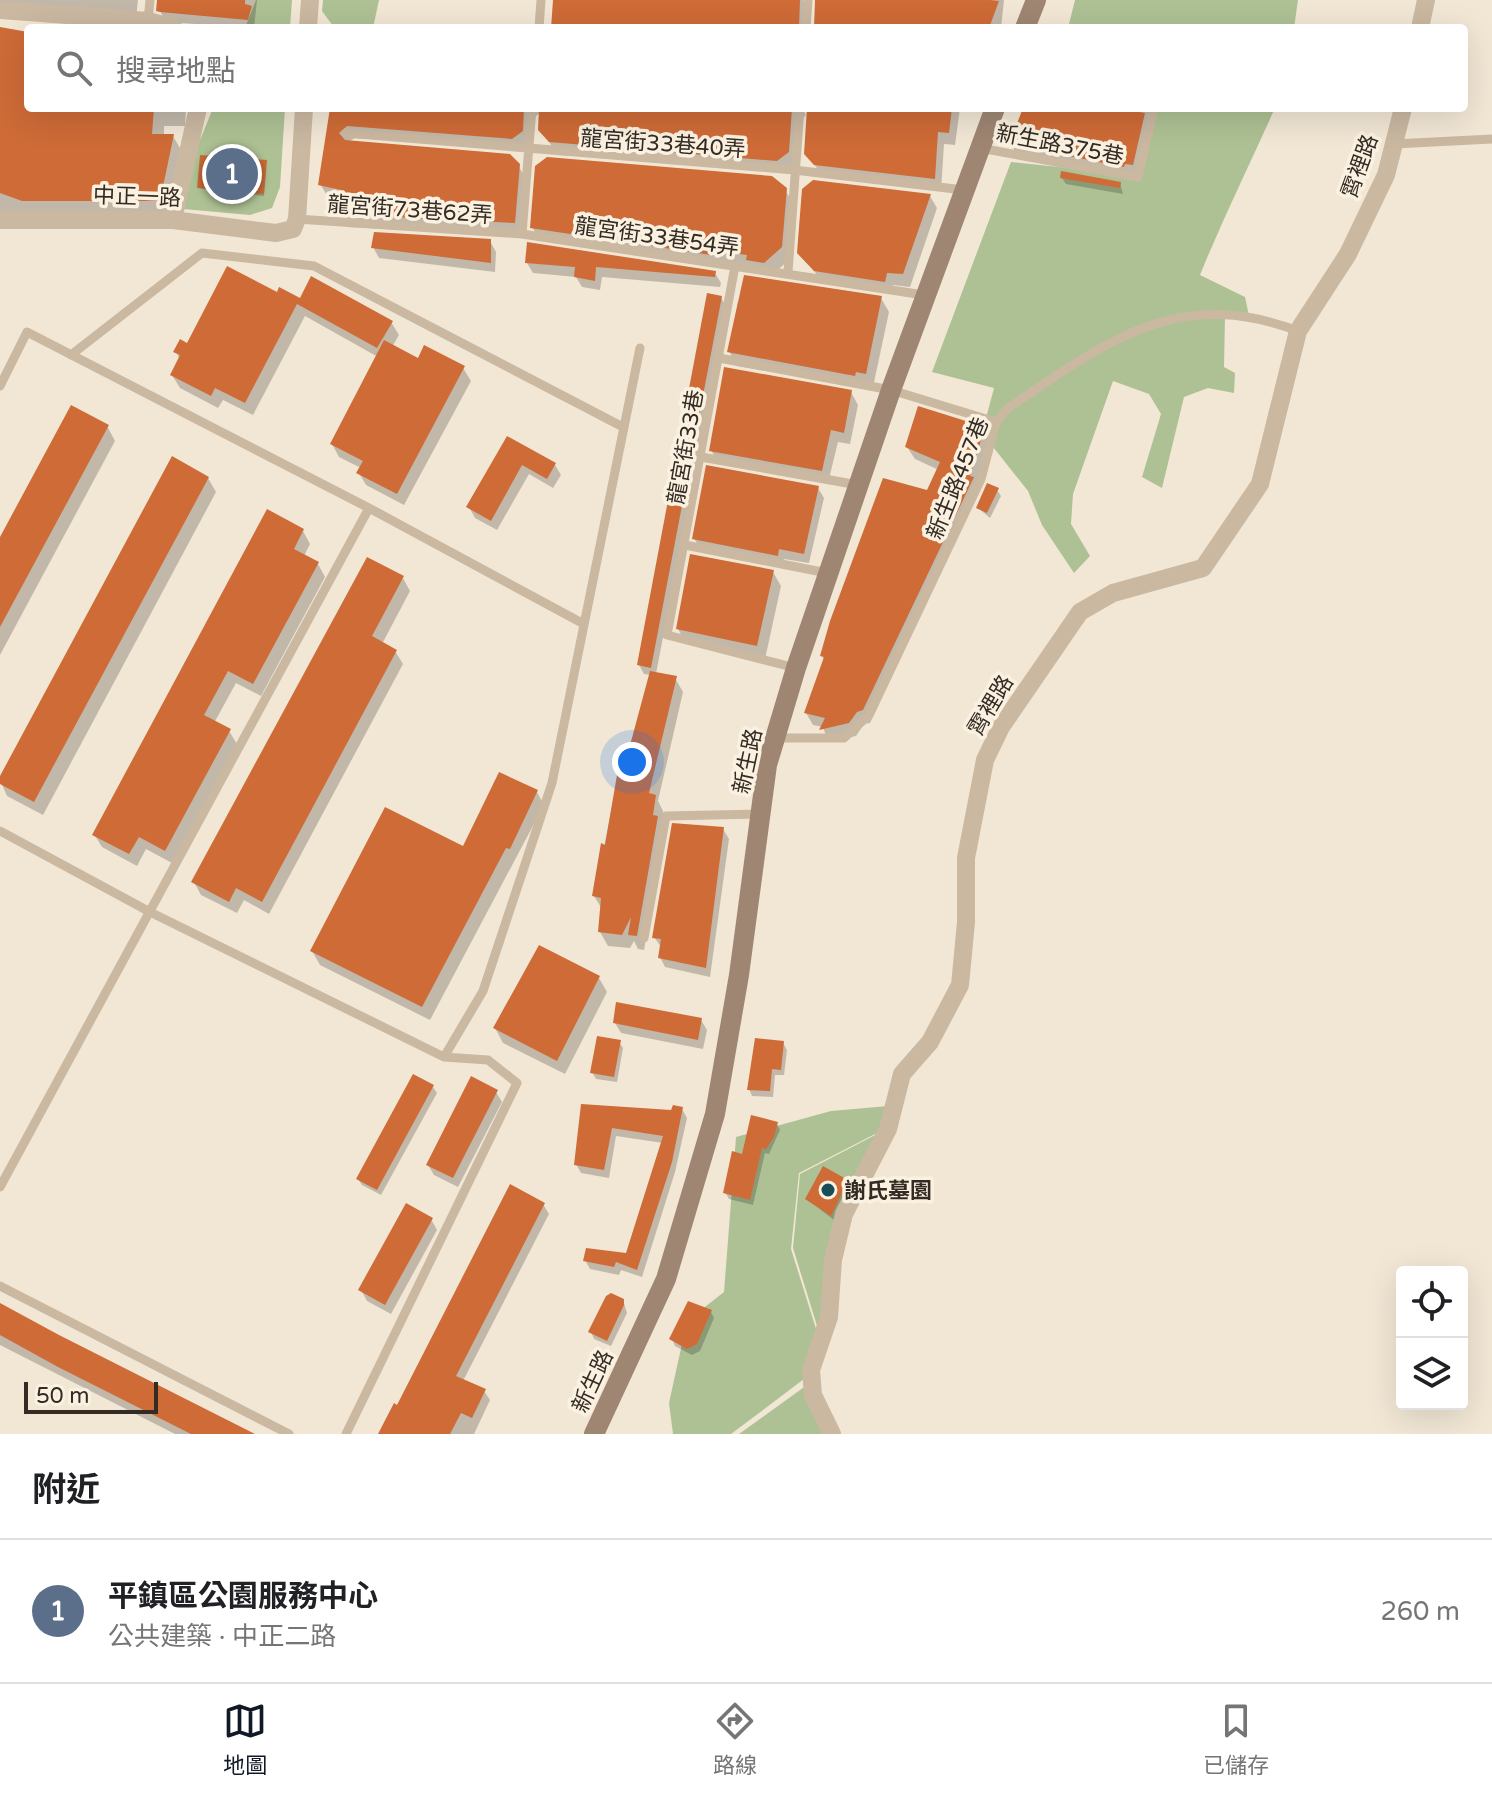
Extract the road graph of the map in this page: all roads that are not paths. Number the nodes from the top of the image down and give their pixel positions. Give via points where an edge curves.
1 (150, 0) edge
2 (310, 0) edge
3 (541, 0) edge
4 (808, 0) edge
5 (1036, 0) edge
6 (1426, 0) edge
7 (0, 10) edge
8 (148, 21) junction
9 (159, 24) edge
10 (308, 24) edge
11 (539, 24) edge
12 (806, 24) edge
13 (1027, 24) edge
14 (1421, 24) edge
15 (197, 112) edge
16 (304, 112) edge
17 (532, 112) edge
18 (800, 112) edge
19 (994, 112) edge
20 (1153, 112) edge
21 (1402, 112) edge
22 (346, 133) dead end
23 (1492, 139) edge
24 (1394, 144) junction
25 (980, 148) junction
26 (529, 151) junction
27 (794, 170) junction
28 (965, 190) junction
29 (297, 219) junction
30 (0, 220) edge
31 (173, 220) junction
32 (522, 234) junction
33 (735, 266) junction
34 (788, 272) junction
35 (929, 296) junction
36 (1298, 331) junction
37 (640, 348) dead end
38 (71, 355) junction
39 (719, 358) junction
40 (0, 386) edge
41 (891, 390) junction
42 (996, 422) junction
43 (621, 426) junction
44 (701, 457) junction
45 (858, 485) junction
46 (369, 508) junction
47 (685, 545) junction
48 (827, 573) junction
49 (582, 623) junction
50 (796, 668) junction
51 (776, 738) junction
52 (761, 814) junction
53 (0, 831) edge
54 (150, 912) junction
55 (644, 938) dead end
56 (444, 1057) junction
57 (0, 1187) edge
58 (0, 1286) edge
59 (289, 1434) edge
60 (346, 1434) edge
61 (594, 1434) edge
62 (832, 1434) edge

1 - 8 lane
2 - 10 street
3 - 11 lane
4 - 12 lane
5 - 13 street
6 - 14 street
7 - 8 street
8 - 9 street
15 - 31 street
16 - 29 street
17 - 26 lane
18 - 27 lane
19 - 25 street, 新生路
20 - 25 lane, 新生路375巷 via 1138,177
21 - 24 street, 霄裡路
22 - 26 lane, 龍宮街33巷40弄
23 - 24 lane
24 - 36 street, 霄裡路 via 1386,175 1348,254
25 - 28 street, 新生路
26 - 27 lane, 龍宮街33巷40弄
26 - 32 lane
27 - 28 lane, 龍宮街33巷40弄
27 - 34 lane
28 - 35 street, 新生路
29 - 31 street, 中正一路 via 293,229 276,233
29 - 32 lane, 龍宮街73巷62弄
30 - 31 street, 中正一路
32 - 33 lane, 龍宮街33巷54弄
33 - 34 lane, 龍宮街33巷54弄
33 - 39 lane, 龍宮街33巷
34 - 35 lane, 龍宮街33巷54弄
35 - 41 street, 新生路
36 - 42 lane, 新生路457巷 via 1265,318 1179,315 1111,340 1008,408
36 - 62 street, 霄裡路 via 1260,484 1212,556 1203,568 1113,593 1080,612 1001,727 985,760 966,858 960,985 930,1042 902,1074 888,1129 844,1214 833,1260 829,1317 811,1370 813,1395
37 - 43 lane
38 - 40 lane via 27,332
38 - 43 lane via 202,253 314,266
38 - 46 lane
39 - 41 lane
39 - 44 lane, 龍宮街33巷
41 - 42 lane
41 - 45 street, 新生路
42 - 51 lane, 新生路457巷 via 981,479 869,715 844,738
43 - 49 lane
44 - 45 lane
44 - 47 lane, 龍宮街33巷
45 - 48 street, 新生路
46 - 49 lane
46 - 54 lane
47 - 48 lane
47 - 50 lane, 龍宮街33巷 via 667,635
48 - 50 street, 新生路
49 - 56 lane via 552,783 483,991
50 - 51 street, 新生路
51 - 52 street, 新生路
52 - 55 lane via 666,816
52 - 61 street, 新生路 via 715,1114 666,1279
53 - 54 lane
54 - 56 lane
54 - 57 lane
56 - 60 lane via 488,1060 517,1083
58 - 59 lane

